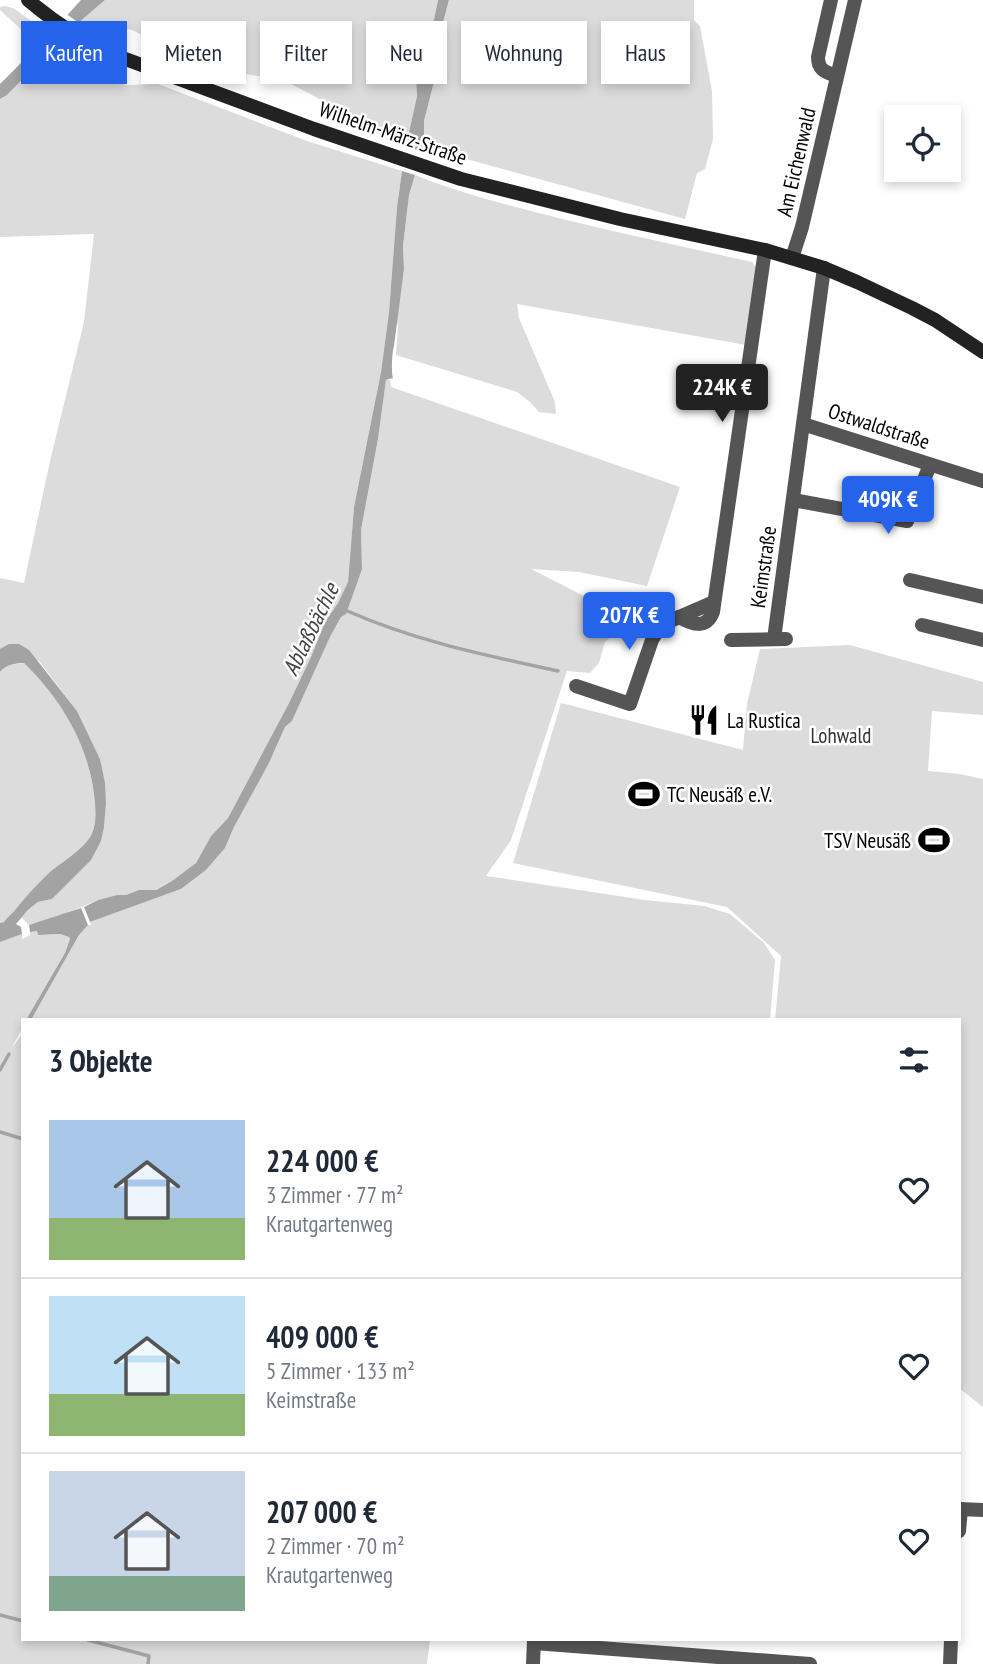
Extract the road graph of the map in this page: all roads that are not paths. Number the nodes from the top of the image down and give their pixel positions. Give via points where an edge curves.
1 (29, 0) edge
2 (831, 0) edge
3 (855, 0) edge
4 (837, 76) junction
5 (765, 250) junction
6 (792, 258) junction
7 (824, 268) junction
8 (983, 352) edge
9 (803, 424) junction
10 (930, 465) junction
11 (983, 481) edge
12 (793, 500) junction
13 (910, 580) dead end
14 (983, 597) edge
15 (922, 625) dead end
16 (731, 640) dead end
17 (983, 640) edge
18 (576, 686) dead end
19 (961, 1509) edge
20 (983, 1510) edge
21 (534, 1641) edge
22 (951, 1641) edge
23 (533, 1664) edge
24 (810, 1664) edge
25 (950, 1664) edge

1 - 5 street, Wilhelm-März-Straße via 84,40 124,59 392,156 543,201
2 - 4 street via 818,63 824,72
3 - 4 street, Am Eichenwald
4 - 6 street, Am Eichenwald
5 - 6 street, Wilhelm-März-Straße
5 - 18 street via 714,602 664,622 655,633 630,704
6 - 7 street, Wilhelm-März-Straße
7 - 8 street, Wilhelm-März-Straße via 912,308
7 - 9 street, Keimstraße
9 - 10 street, Ostwaldstraße
9 - 12 street, Keimstraße
10 - 11 street, Ostwaldstraße
10 - 12 street, Keimstraße via 907,521
12 - 16 street, Keimstraße via 780,639
13 - 14 street
15 - 17 street
19 - 20 street
21 - 23 street
21 - 24 street
22 - 25 street

